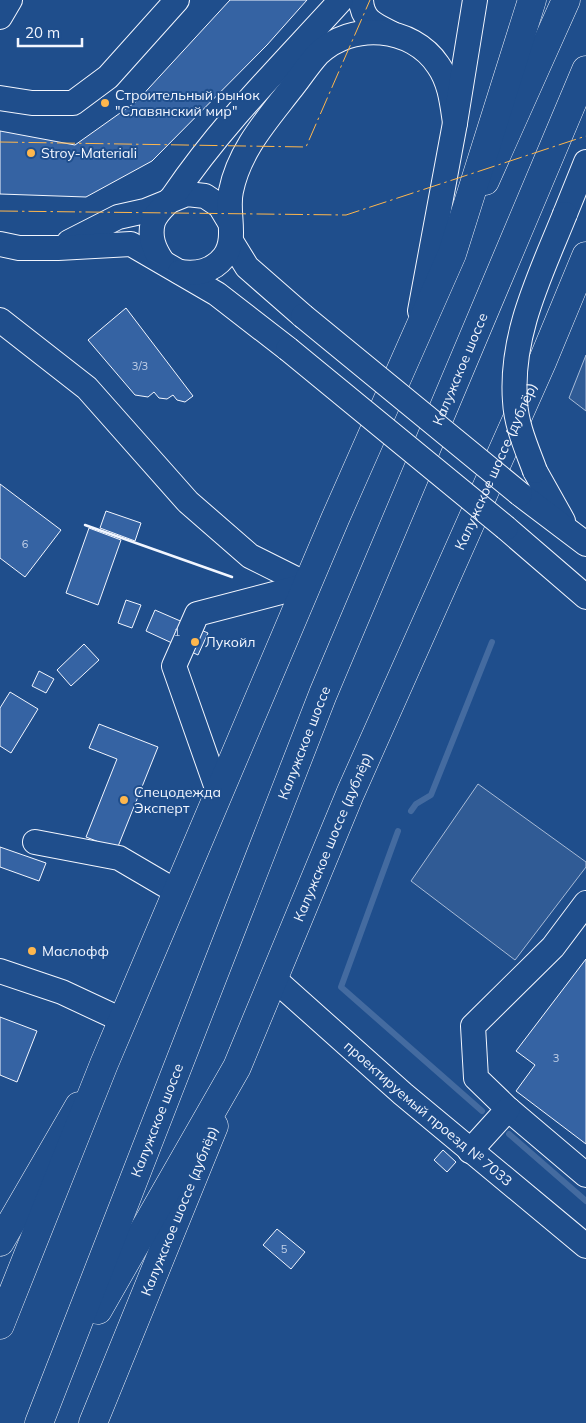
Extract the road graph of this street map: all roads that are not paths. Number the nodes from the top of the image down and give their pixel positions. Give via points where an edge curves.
1 (10, 0) edge
2 (177, 0) edge
3 (341, 0) edge
4 (361, 0) edge
5 (475, 0) edge
6 (532, 0) edge
7 (566, 0) edge
8 (0, 17) edge
9 (392, 33) junction
10 (586, 70) edge
11 (0, 98) edge
12 (455, 122) junction
13 (586, 162) edge
14 (170, 200) junction
15 (230, 231) junction
16 (0, 244) edge
17 (58, 248) junction
18 (452, 254) junction
19 (586, 256) edge
20 (171, 267) junction
21 (0, 320) edge
22 (414, 340) junction
23 (578, 538) edge
24 (308, 585) junction
25 (586, 597) edge
26 (219, 794) junction
27 (35, 842) dead end
28 (177, 892) junction
29 (586, 903) edge
30 (0, 971) edge
31 (273, 978) junction
32 (122, 1020) junction
33 (104, 1064) junction
34 (237, 1067) junction
35 (508, 1109) junction
36 (470, 1151) junction
37 (586, 1175) edge
38 (0, 1242) edge
39 (586, 1246) edge
40 (0, 1325) edge
41 (54, 1387) junction
42 (105, 1410) edge
43 (39, 1423) edge
44 (93, 1423) edge

1 - 8 street
2 - 11 street via 108,77 73,103 32,103
3 - 14 street via 225,128
4 - 9 street via 365,16 372,24
5 - 12 street
6 - 18 main road
7 - 18 main road
9 - 12 street via 407,38 438,64 449,84
9 - 15 street via 356,34 319,54 252,139 230,193
10 - 41 main road, Калужское шоссе via 323,694
12 - 22 street
13 - 23 street, bridge via 528,308 514,365 514,402 522,436 535,471
14 - 15 street via 187,194 205,196 220,206
14 - 17 street via 145,211 118,217
14 - 20 street via 153,222 151,236 154,250
15 - 20 street via 224,257 212,268 196,274
15 - 23 street, bridge via 247,267 520,494
16 - 17 street via 19,248
17 - 20 street via 131,244
18 - 22 main road
19 - 31 main road, Калужское шоссе (дублёр) via 350,794
20 - 25 street, bridge via 217,294 288,349
21 - 24 street via 87,388 188,502 250,556
22 - 24 main road
24 - 26 main road
24 - 26 street via 197,614 174,666
26 - 28 main road
27 - 28 street via 119,858
28 - 32 main road
29 - 35 street via 553,947 474,1026 476,1078
30 - 32 street via 62,992
31 - 34 main road, Калужское шоссе (дублёр)
31 - 36 street, проектируемый проезд № 7033
32 - 33 main road
33 - 38 main road
33 - 40 main road
34 - 41 main road
34 - 42 main road, Калужское шоссе (дублёр)
35 - 36 street
35 - 37 street
36 - 39 street, проектируемый проезд № 7033
41 - 43 main road, Калужское шоссе
42 - 44 main road, Калужское шоссе (дублёр)

